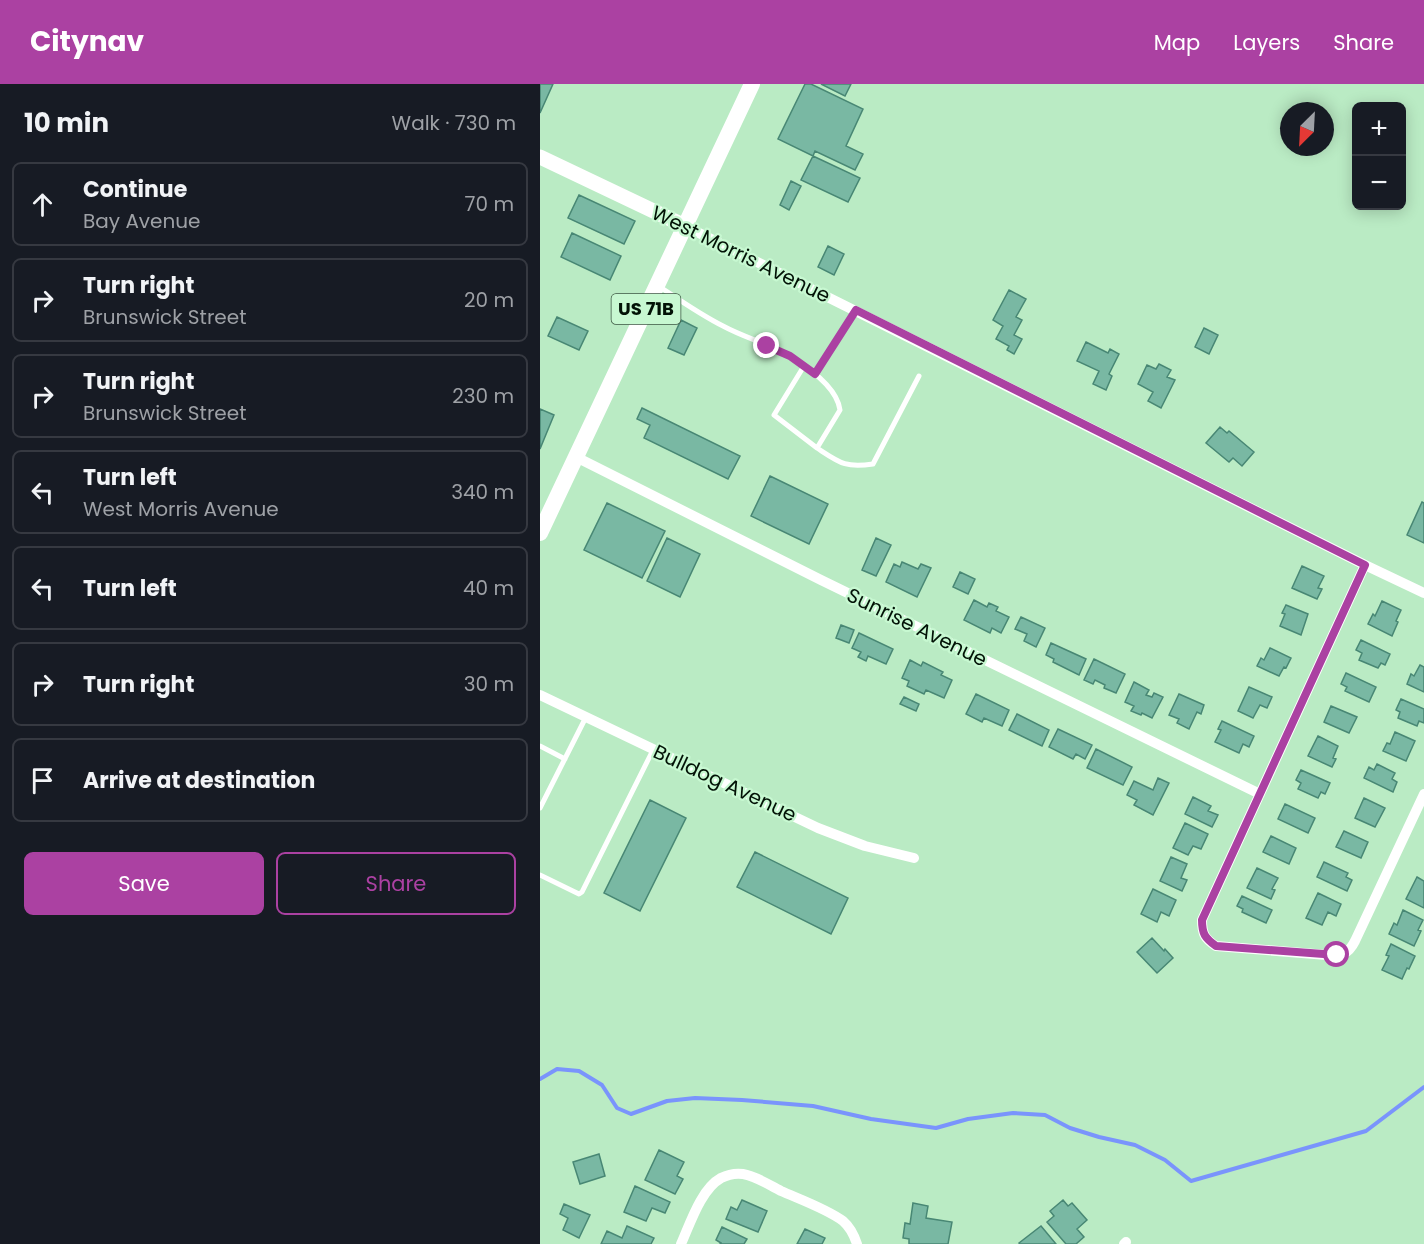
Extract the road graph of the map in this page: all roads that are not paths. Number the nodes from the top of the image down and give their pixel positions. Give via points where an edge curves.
1 (752, 84) edge
2 (540, 157) edge
3 (685, 226) junction
4 (657, 285) junction
5 (856, 310) junction
6 (804, 366) junction
7 (815, 374) junction
8 (919, 376) dead end
9 (817, 448) junction
10 (576, 458) junction
11 (540, 533) edge
12 (1365, 565) junction
13 (1424, 593) edge
14 (540, 695) edge
15 (586, 717) junction
16 (540, 746) edge
17 (653, 749) junction
18 (565, 759) junction
19 (1260, 794) junction
20 (1424, 794) edge
21 (540, 808) edge
22 (914, 858) dead end
23 (540, 875) edge
24 (681, 1244) edge
25 (857, 1244) edge

1 - 3 main road, US 71B
2 - 3 street, West Morris Avenue
3 - 4 main road, US 71B
3 - 5 street, West Morris Avenue
4 - 6 lane via 703,316
4 - 10 main road, US 71B
5 - 7 lane
5 - 12 street, West Morris Avenue
6 - 7 lane
6 - 9 lane via 774,415
7 - 9 lane via 833,391 840,410
8 - 9 lane via 873,464 842,464
10 - 11 main road, US 71B
10 - 19 street, Sunrise Avenue
12 - 13 street, West Morris Avenue
12 - 19 street
14 - 15 street, Bulldog Avenue
15 - 17 street, Bulldog Avenue
15 - 18 lane
16 - 18 lane
17 - 22 street, Bulldog Avenue via 833,834
17 - 23 lane via 582,892
18 - 21 lane
19 - 20 street via 1202,920 1202,929 1207,940 1216,946 1328,955 1346,954 1351,949
24 - 25 street via 712,1185 728,1175 742,1174 844,1222

